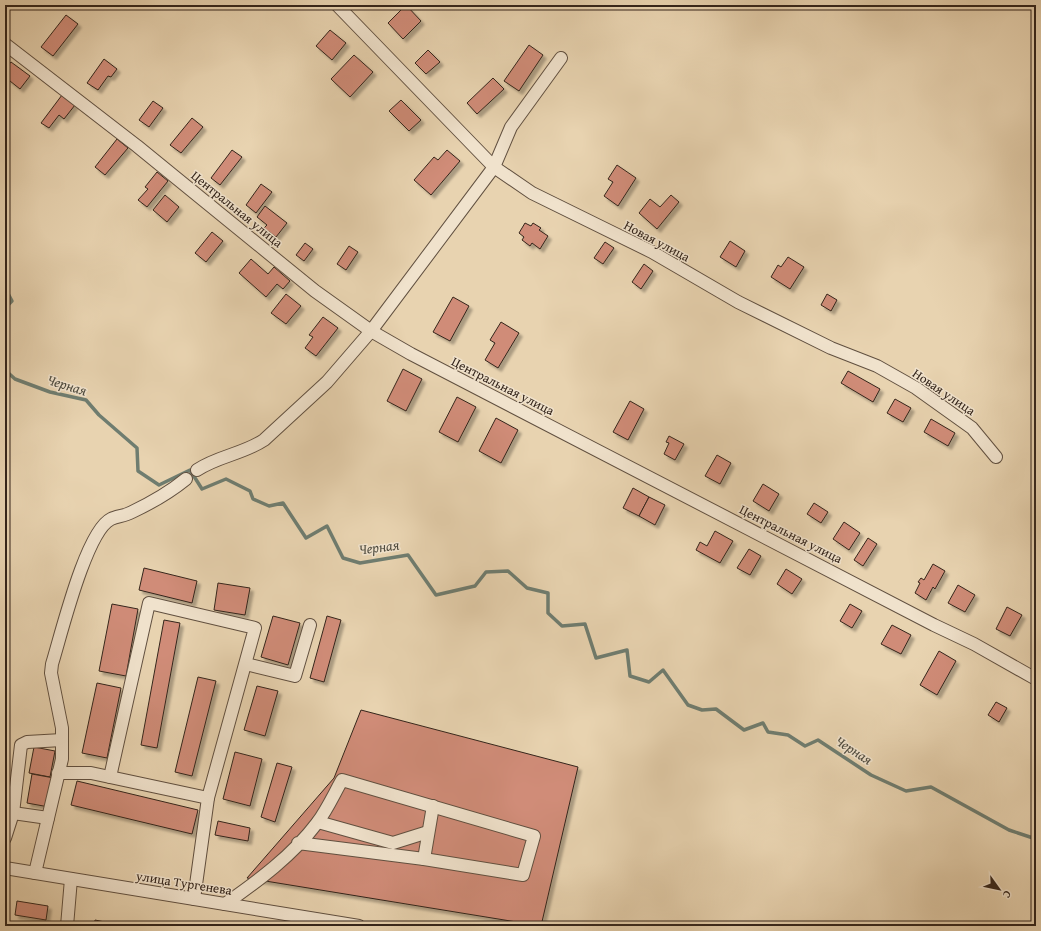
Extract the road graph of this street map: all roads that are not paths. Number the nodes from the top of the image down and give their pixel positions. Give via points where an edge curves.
1 (337, 5) edge
2 (5, 44) edge
3 (561, 58) dead end
4 (494, 168) junction
5 (370, 331) junction
6 (996, 457) dead end
7 (197, 470) dead end
8 (186, 479) dead end
9 (310, 625) dead end
10 (246, 664) junction
11 (1036, 679) edge
12 (62, 740) junction
13 (58, 773) junction
14 (110, 777) junction
15 (208, 798) junction
16 (433, 806) junction
17 (9, 813) edge
18 (48, 818) junction
19 (318, 822) junction
20 (428, 832) junction
21 (5, 838) edge
22 (298, 843) junction
23 (424, 859) junction
24 (5, 868) edge
25 (35, 873) junction
26 (71, 879) junction
27 (194, 899) junction
28 (225, 904) junction
29 (67, 926) edge
30 (359, 926) edge

1 - 4 street, Новая улица
2 - 5 street, Центральная улица via 137,146 315,291
3 - 4 street via 511,127
4 - 5 street
4 - 6 street, Новая улица via 532,193 652,252 738,302 831,348 877,366 916,388 972,428
5 - 7 street via 327,382 264,440 254,447 207,463
5 - 11 street, Центральная улица via 974,644
8 - 12 street via 130,513 110,519 94,537 84,558 52,664 51,673
9 - 10 street via 295,676
10 - 14 street via 255,628 149,604
10 - 15 street
12 - 13 street via 62,759
12 - 17 street via 27,742 21,746
13 - 14 street via 90,773
13 - 18 street
14 - 15 street
15 - 27 street
16 - 19 street via 342,780
16 - 20 street
16 - 23 street via 534,836 522,875
17 - 18 street
17 - 21 street
18 - 25 street
19 - 20 street via 394,843
19 - 22 street
20 - 23 street
22 - 23 street
22 - 28 street via 260,880
24 - 25 street, улица Тургенева
25 - 26 street, улица Тургенева
26 - 27 street, улица Тургенева
26 - 29 street
27 - 28 street, улица Тургенева
28 - 30 street, улица Тургенева

